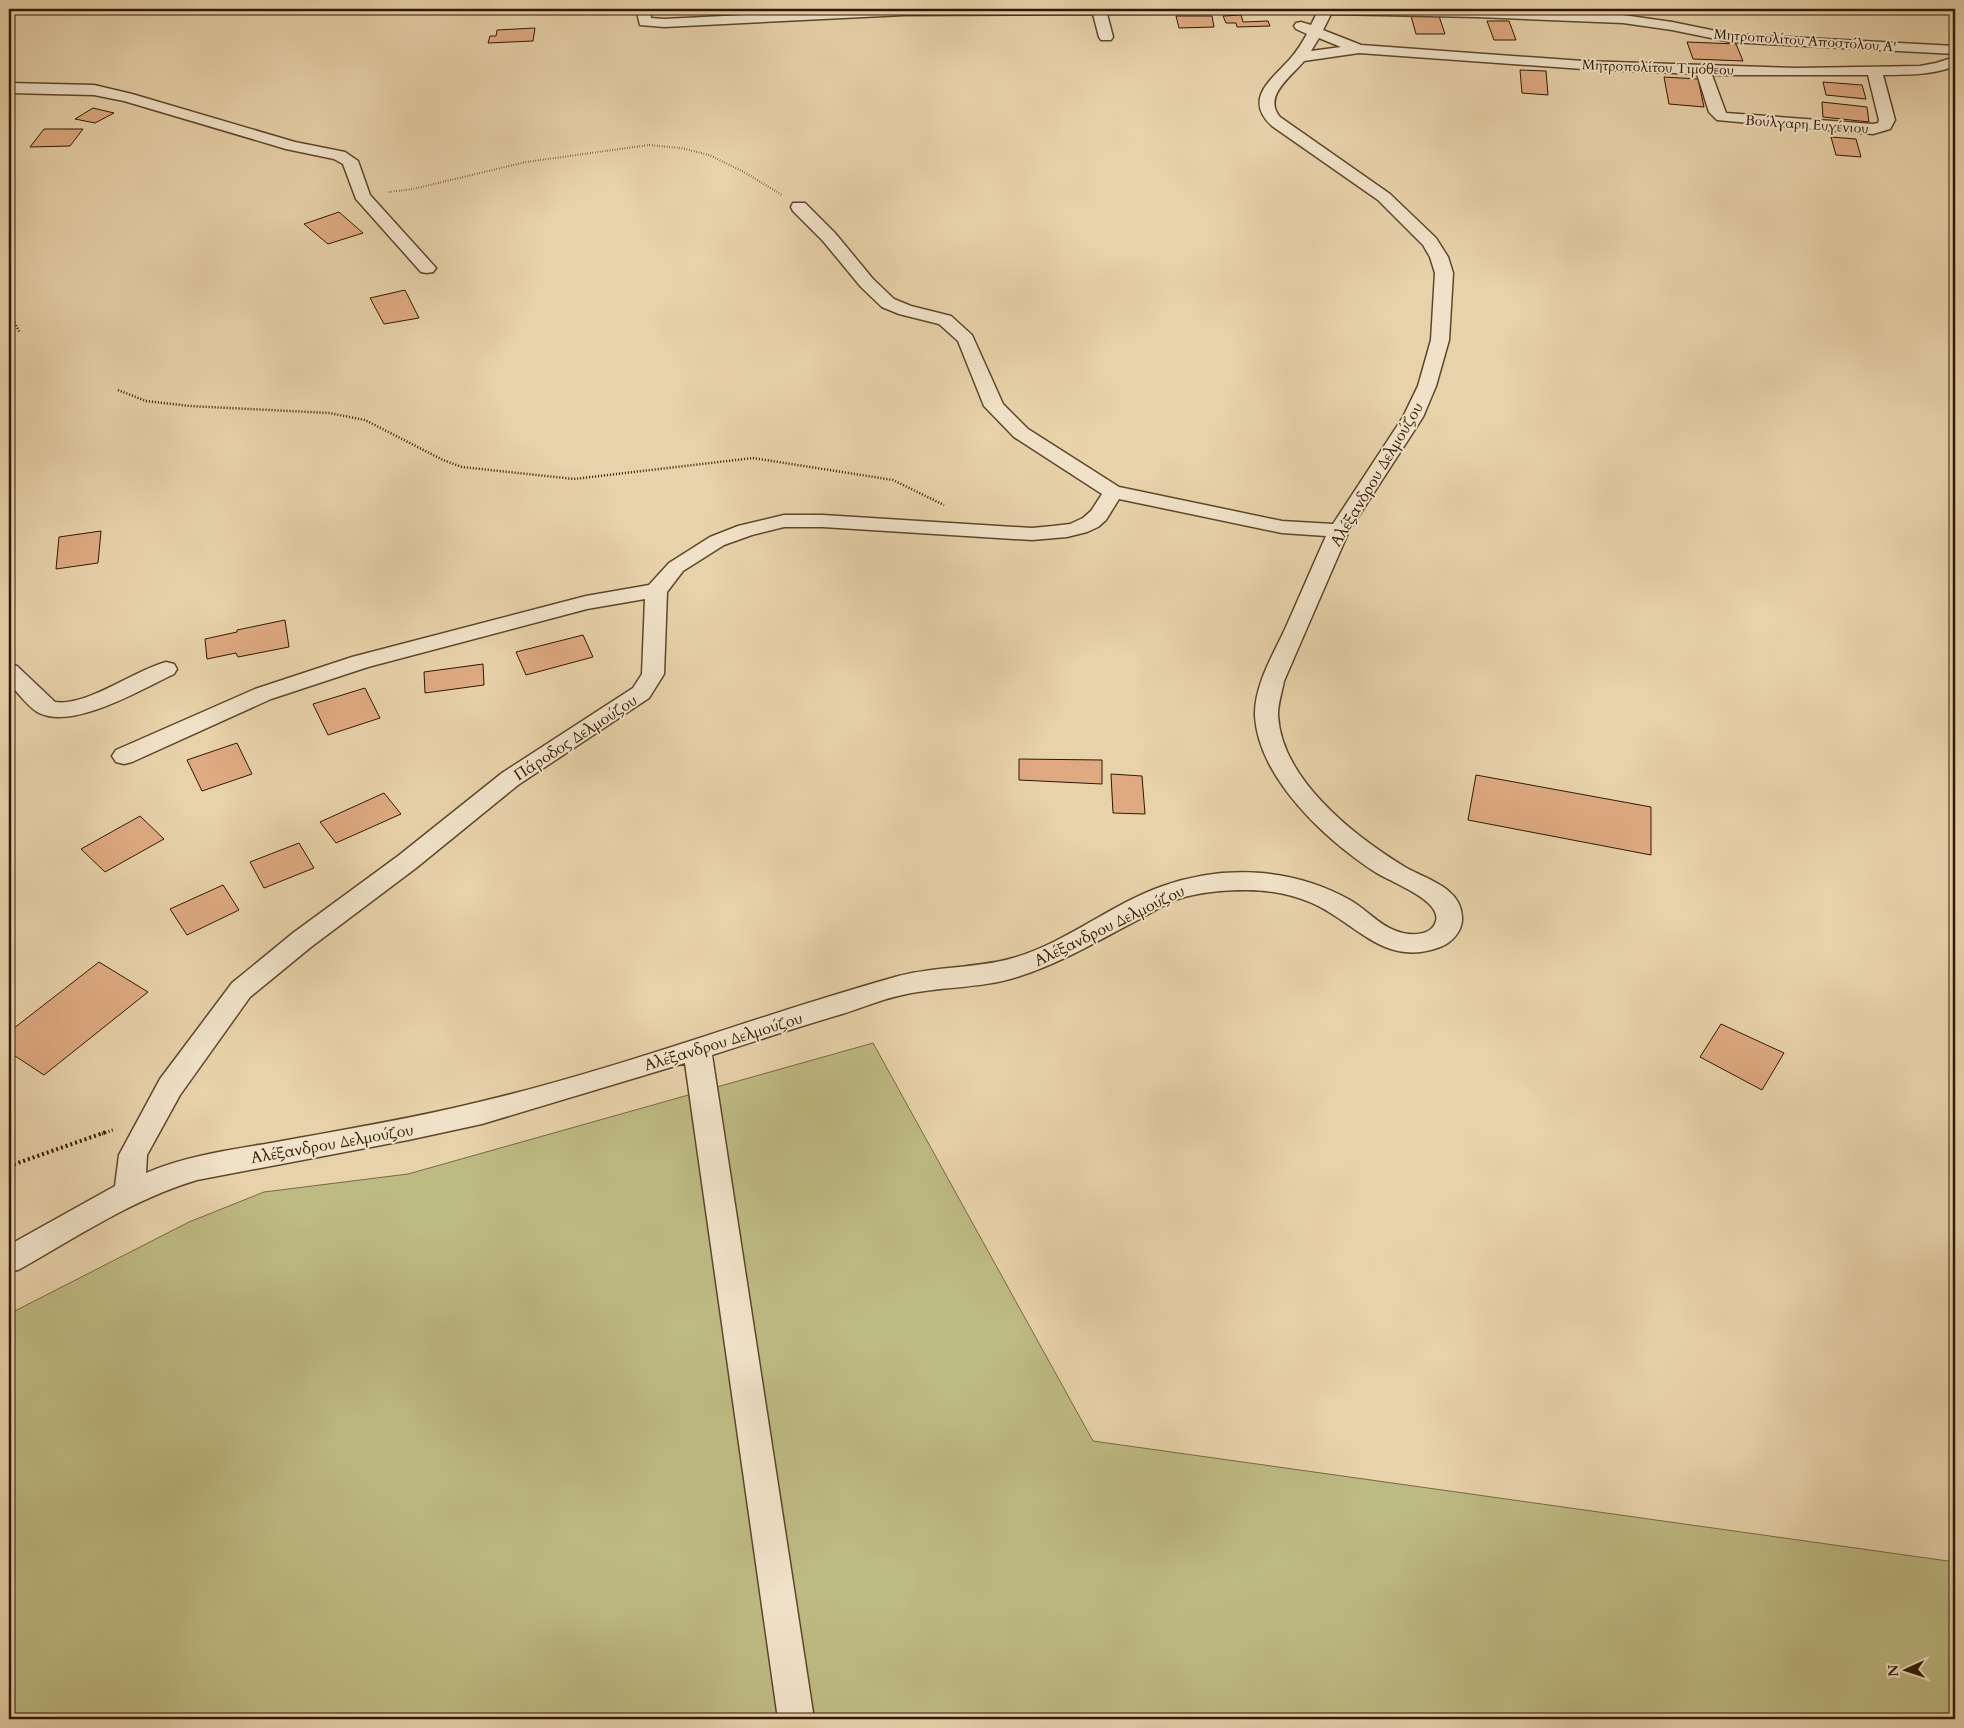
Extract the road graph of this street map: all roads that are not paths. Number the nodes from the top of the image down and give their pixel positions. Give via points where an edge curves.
1 (643, 9) edge
2 (1298, 9) edge
3 (1326, 9) edge
4 (901, 10) edge
5 (1099, 10) edge
6 (1316, 31) junction
7 (1106, 37) dead end
8 (1359, 49) junction
9 (1955, 50) edge
10 (1300, 57) junction
11 (1955, 60) edge
12 (1703, 70) junction
13 (1874, 70) junction
14 (9, 88) edge
15 (799, 207) road end
16 (427, 268) dead end
17 (1113, 492) junction
18 (1339, 531) junction
19 (656, 591) junction
20 (166, 668) dead end
21 (9, 671) edge
22 (124, 756) dead end
23 (697, 1049) junction
24 (130, 1193) junction
25 (9, 1260) edge
26 (796, 1719) edge

1 - 4 street via 645,22 653,23
2 - 5 street
2 - 6 street via 1293,16 1297,24
3 - 6 street, Αλέξανδρου Δελμούζου
3 - 9 street, Μητροπολίτου Αποστόλου Α' via 1623,19 1731,38
4 - 5 street
5 - 7 street
6 - 8 street
6 - 10 street, Αλέξανδρου Δελμούζου
8 - 10 street
8 - 12 street, Μητροπολίτου Τιμόθεου
10 - 18 street, Αλέξανδρου Δελμούζου via 1270,92 1267,101 1270,115 1384,196 1430,242 1444,273 1440,340 1427,386 1413,416
11 - 13 street, Μητροπολίτου Τιμόθεου via 1930,69
12 - 13 street, Μητροπολίτου Τιμόθεου
12 - 13 street, Βούλγαρη Ευγένιου via 1716,112 1722,117 1873,129 1884,126 1887,120
14 - 16 street via 102,92 127,97 292,146 340,155 350,161 362,196
15 - 17 street via 888,303 945,320 966,340 994,406 1021,433
17 - 18 street via 1282,527
17 - 19 street via 1102,511 1088,525 1032,534 784,521 745,530 717,541 676,567
18 - 23 street, Αλέξανδρου Δελμούζου via 1273,681 1268,698 1271,738 1299,790 1331,824 1397,874 1434,892 1443,901 1449,921 1438,938 1412,944 1398,942 1322,896 1281,884 1205,883 1185,886 1166,894 1030,964 901,985
19 - 22 street via 586,603 360,662 263,694
19 - 24 street, Πάροδος Δελμούζου via 652,674 641,693 510,779 241,990 170,1087 155,1114 133,1155
20 - 21 street via 66,710 48,708
23 - 24 street, Αλέξανδρου Δελμούζου via 482,1113 408,1130 197,1168 162,1178
23 - 26 street
24 - 25 street, Αλέξανδρου Δελμούζου

